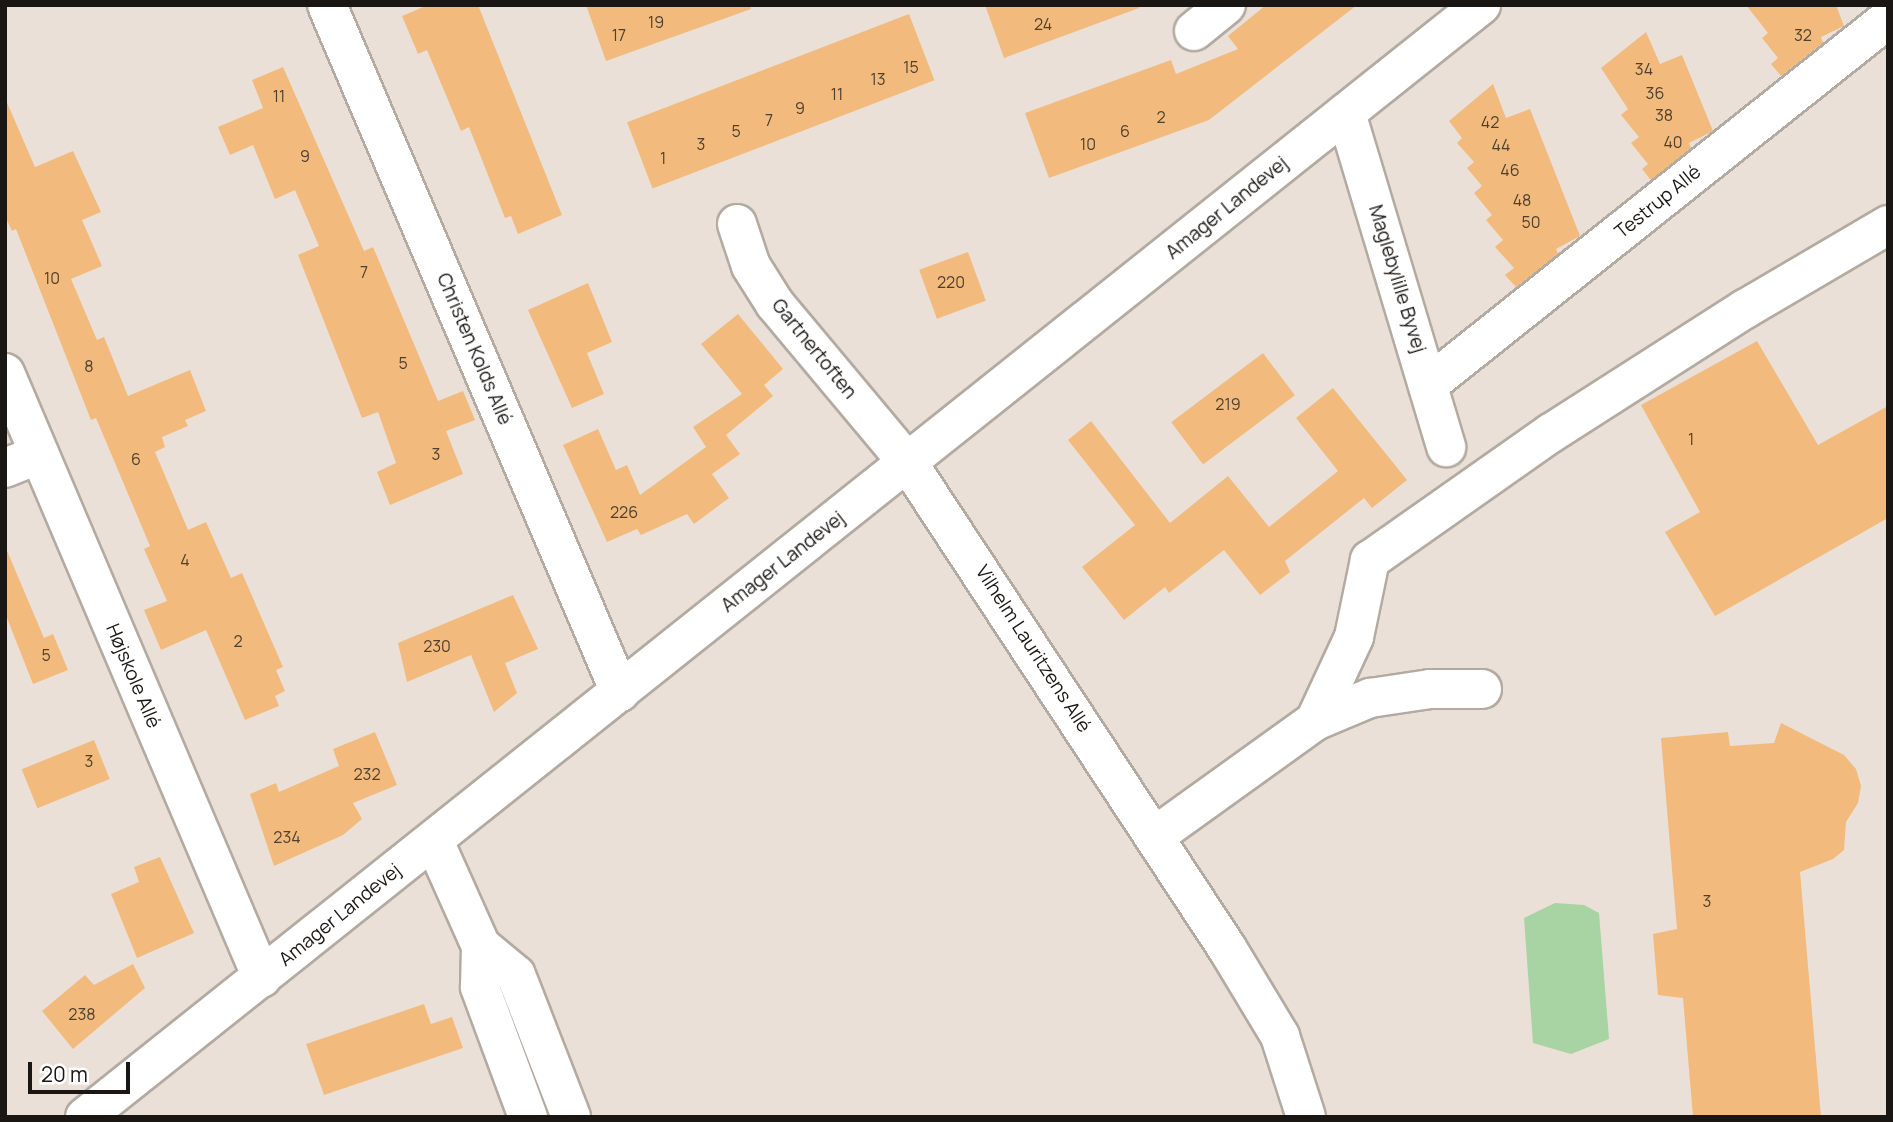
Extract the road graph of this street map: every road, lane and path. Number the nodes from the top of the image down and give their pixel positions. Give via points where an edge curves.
1 (327, 5) edge
2 (1226, 5) edge
3 (1481, 5) edge
4 (1888, 19) edge
5 (1194, 31) dead end
6 (1346, 113) junction
7 (737, 224) dead end
8 (1888, 225) edge
9 (5, 373) edge
10 (1428, 385) junction
11 (1446, 447) dead end
12 (22, 461) edge
13 (908, 463) junction
14 (1482, 689) dead end
15 (620, 692) junction
16 (1315, 721) junction
17 (1155, 836) junction
18 (434, 841) junction
19 (481, 946) junction
20 (262, 978) junction
21 (519, 1114) edge
22 (85, 1117) edge
23 (571, 1117) edge
24 (1306, 1117) edge

1 - 15 street, Christen Kolds Allé
2 - 5 street
3 - 6 street, Amager Landevej
4 - 10 street, Testrup Allé
6 - 10 street, Maglebylille Byvej
6 - 13 street, Amager Landevej
7 - 13 street, Gartnertoften via 751,266 775,304
8 - 16 street via 1745,309 1551,433 1370,560 1353,637
9 - 12 street, Højskole Allé
10 - 11 street, Maglebylille Byvej
12 - 20 street, Højskole Allé
13 - 15 street, Amager Landevej
13 - 17 street, Vilhelm Lauritzens Allé
14 - 16 street via 1430,689 1370,698
15 - 18 street, Amager Landevej
16 - 17 street
17 - 24 street, Vilhelm Lauritzens Allé via 1280,1035
18 - 19 street
18 - 20 street, Amager Landevej
19 - 21 street via 480,987
19 - 23 street via 516,975
20 - 22 street, Amager Landevej

